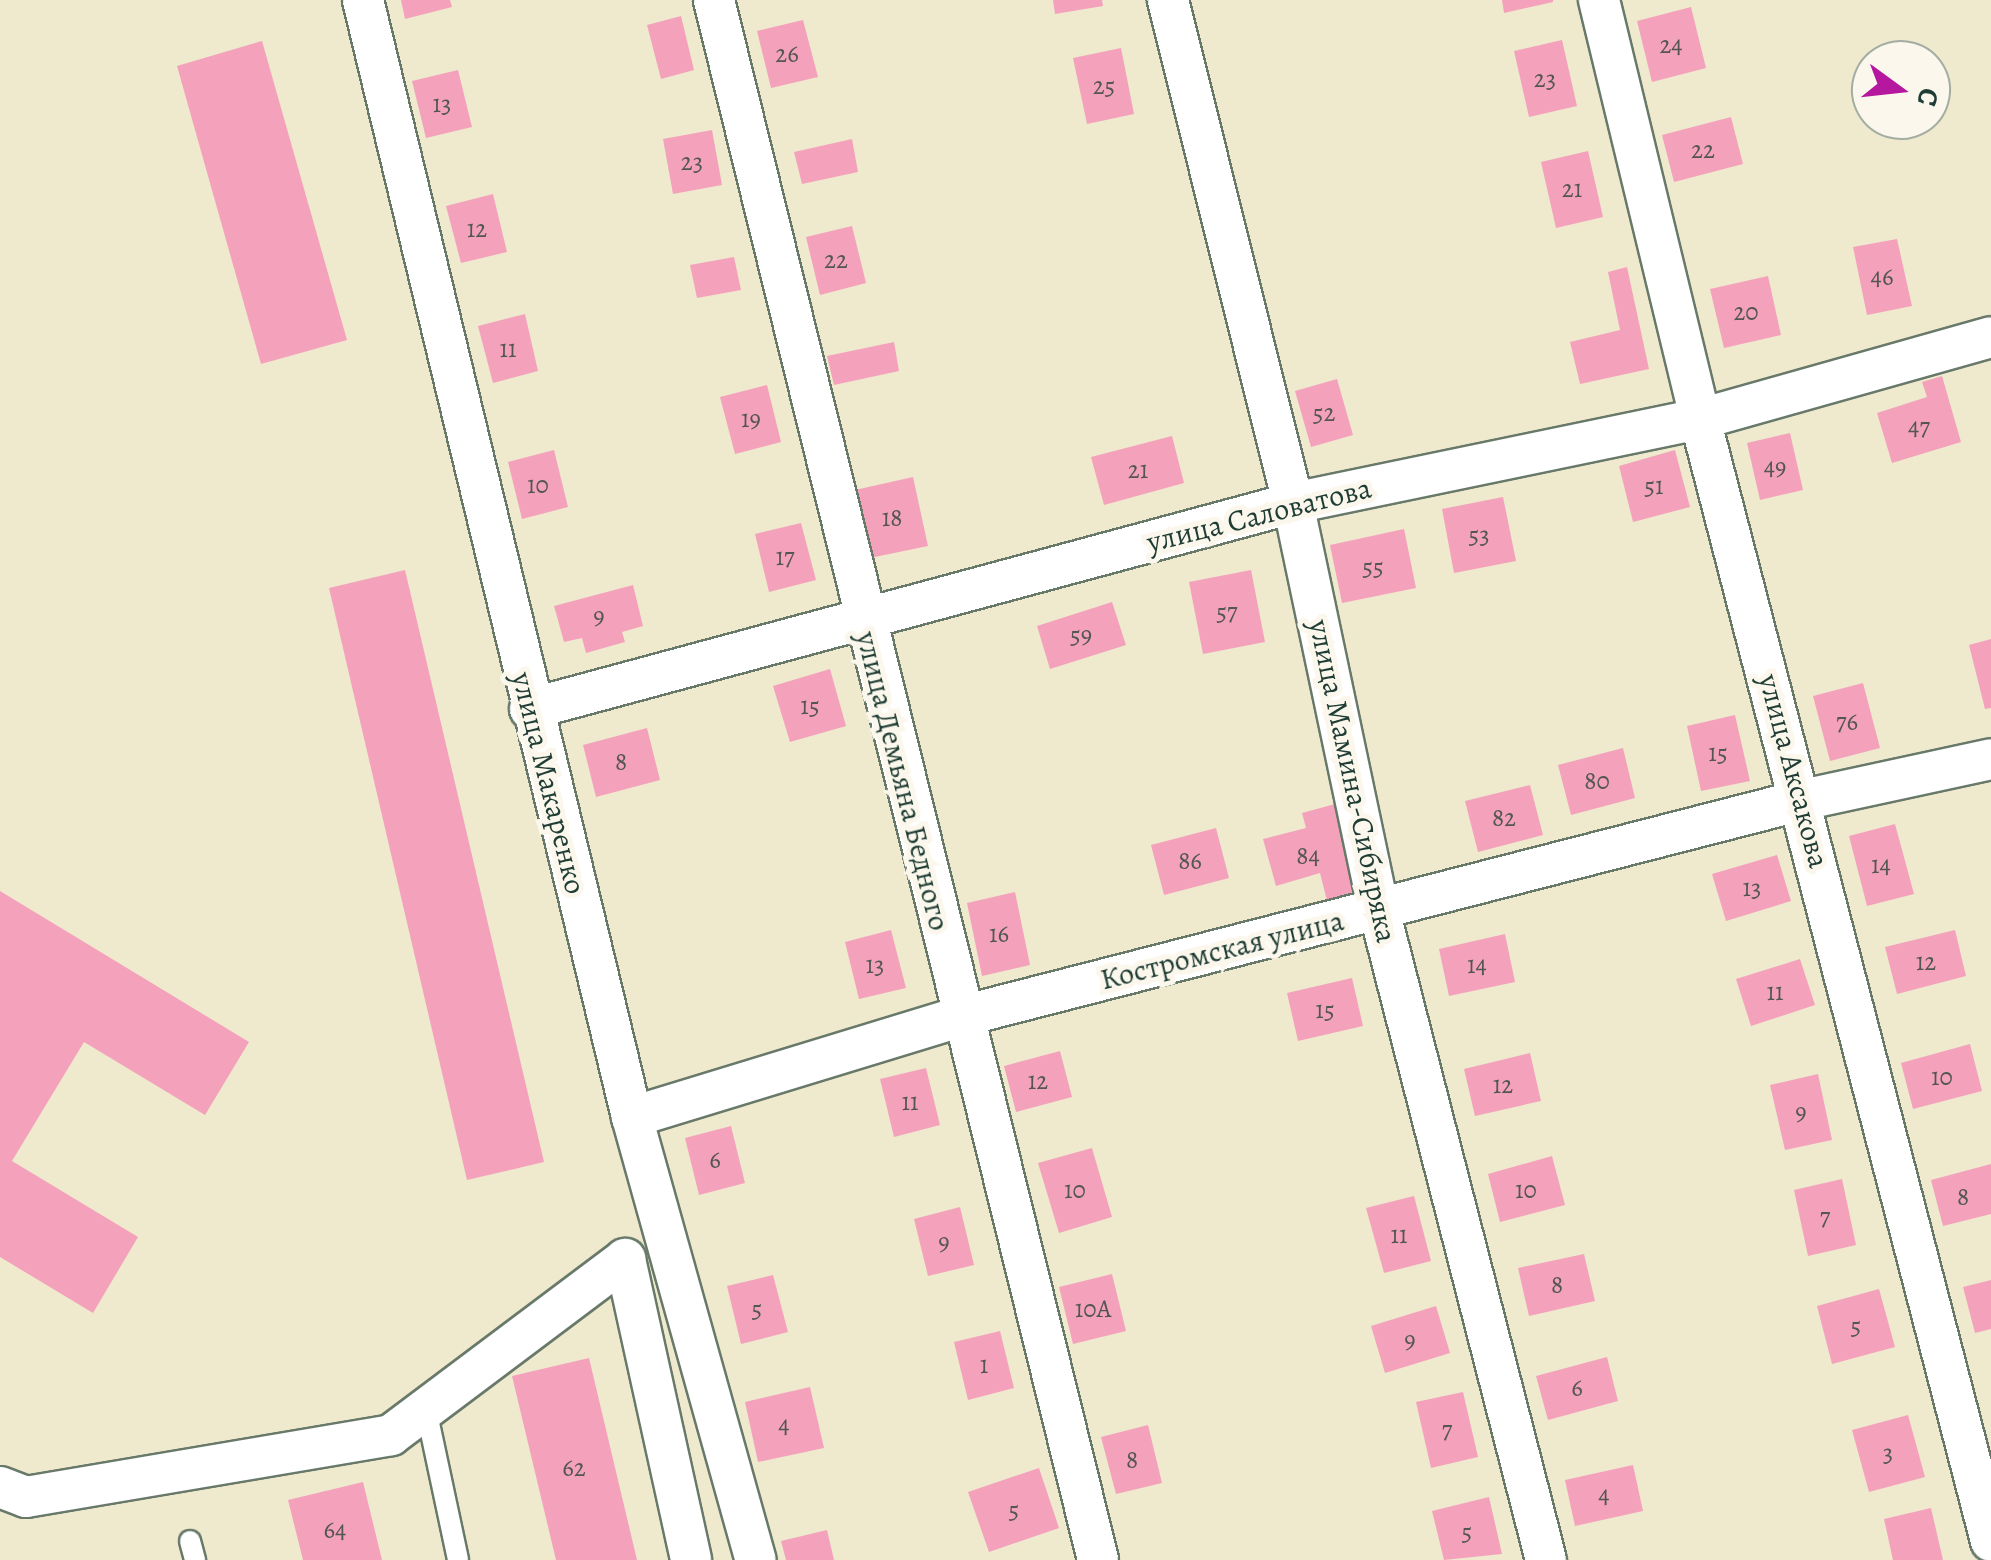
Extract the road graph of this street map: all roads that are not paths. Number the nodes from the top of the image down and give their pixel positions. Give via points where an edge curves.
1 (363, 0) edge
2 (714, 0) edge
3 (1168, 0) edge
4 (1600, 0) edge
5 (1991, 337) edge
6 (1700, 420) junction
7 (1293, 503) junction
8 (863, 617) junction
9 (530, 708) junction
10 (1991, 758) edge
11 (1802, 800) junction
12 (1380, 910) junction
13 (962, 1016) junction
14 (632, 1117) junction
15 (426, 1409) junction
16 (0, 1486) edge
17 (1991, 1540) edge
18 (458, 1560) edge
19 (691, 1560) edge
20 (756, 1560) edge
21 (1098, 1560) edge
22 (1546, 1560) edge

1 - 9 street, улица Макаренко
2 - 8 street, улица Демьяна Бедного
3 - 7 street, улица Мамина-Сибиряка
4 - 6 street, улица Аксакова
5 - 6 street, улица Саловатова
6 - 7 street, улица Саловатова
6 - 11 street, улица Аксакова
7 - 8 street, улица Саловатова
7 - 12 street, улица Мамина-Сибиряка
8 - 9 street, улица Саловатова
8 - 13 street, улица Демьяна Бедного
9 - 14 street, улица Макаренко
10 - 11 street, Костромская улица
11 - 12 street, Костромская улица
11 - 17 street, улица Аксакова
12 - 13 street, Костромская улица
12 - 22 street, улица Мамина-Сибиряка
13 - 14 street, Костромская улица
13 - 21 street, улица Демьяна Бедного
14 - 20 street, улица Макаренко
15 - 16 street via 391,1435 26,1497
15 - 18 lane
15 - 19 street via 625,1258

